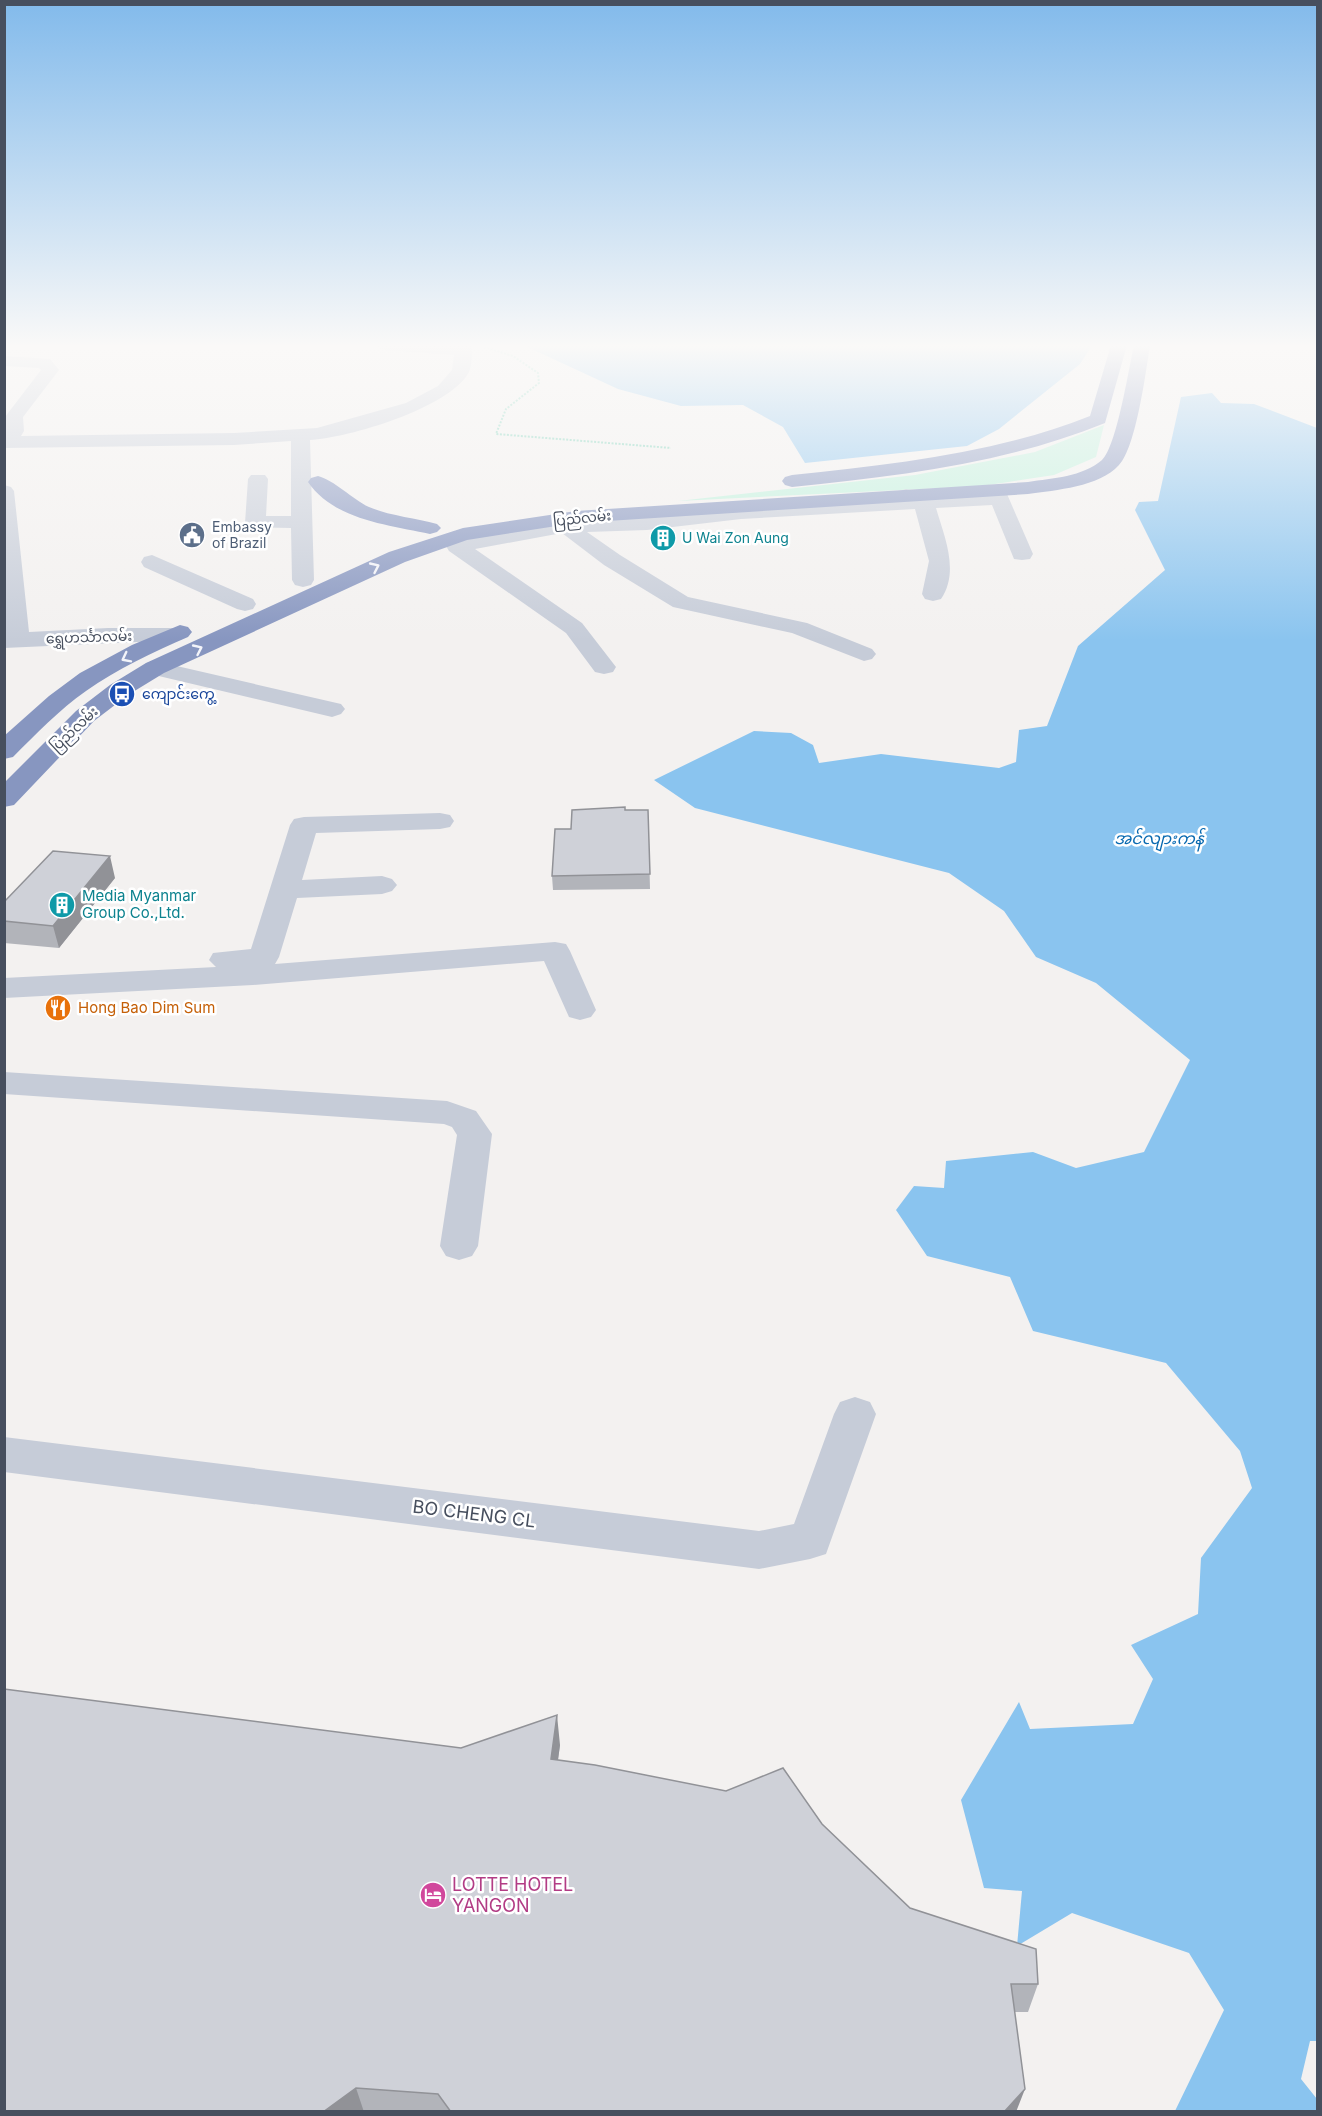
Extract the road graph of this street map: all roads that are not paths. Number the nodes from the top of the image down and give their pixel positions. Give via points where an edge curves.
1 (133, 444) edge
2 (232, 444) edge
3 (307, 444) edge
4 (310, 444) edge
5 (1026, 444) edge
6 (1119, 444) edge
7 (124, 459) junction
8 (59, 460) dead end
9 (258, 479) dead end
10 (318, 482) junction
11 (773, 483) dead end
12 (750, 486) dead end
13 (4, 491) edge
14 (915, 499) junction
15 (300, 522) junction
16 (566, 526) junction
17 (430, 528) junction
18 (322, 530) dead end
19 (1022, 554) dead end
20 (152, 562) dead end
21 (326, 569) junction
22 (349, 579) junction
23 (303, 580) junction
24 (933, 594) dead end
25 (245, 604) junction
26 (225, 613) dead end
27 (184, 631) joint
28 (11, 641) edge
29 (864, 654) dead end
30 (604, 667) dead end
31 (155, 668) junction
32 (332, 709) dead end
33 (4, 751) edge
34 (4, 799) edge
35 (440, 821) dead end
36 (382, 885) dead end
37 (284, 890) junction
38 (4, 974) edge
39 (4, 988) edge
40 (580, 1010) dead end
41 (4, 1083) edge
42 (459, 1246) dead end
43 (855, 1414) dead end
44 (4, 1454) edge

1 - 7 street
2 - 7 street via 225,457
3 - 15 street
4 - 10 street
5 - 11 highway via 922,466
6 - 14 highway, ပြည်လမ်း via 1112,462 1070,482
7 - 8 street
9 - 15 street via 255,523
10 - 17 highway via 365,513
10 - 18 street
12 - 17 highway, ပြည်လမ်း via 484,513
13 - 28 street
14 - 16 street via 647,524
14 - 19 street via 1000,498
22 -> 14 highway, ပြည်လမ်း via 463,534 576,517
14 - 24 street via 940,561
15 - 23 street
16 - 29 street via 612,560 681,602 799,628
16 - 30 street via 457,546 574,628
17 - 21 highway, ပြည်လမ်း
20 - 25 street
21 - 22 highway
21 - 23 highway, ပြည်လမ်း
31 -> 22 highway, ပြည်လမ်း
23 - 25 highway, ပြည်လမ်း
25 - 26 highway, ပြည်လမ်း
27 - 28 street, ရွှေဟင်္သာလမ်း
27 -> 33 highway, ပြည်လမ်း via 78,685
31 - 32 street
31 - 34 highway, ပြည်လမ်း via 85,716
35 - 37 street via 304,825
36 - 37 street
37 - 38 street via 264,957
39 - 40 street via 253,975 555,951
41 - 42 street via 447,1113 464,1119 475,1134
43 - 44 street, BO CHENG CL via 810,1540 759,1550

